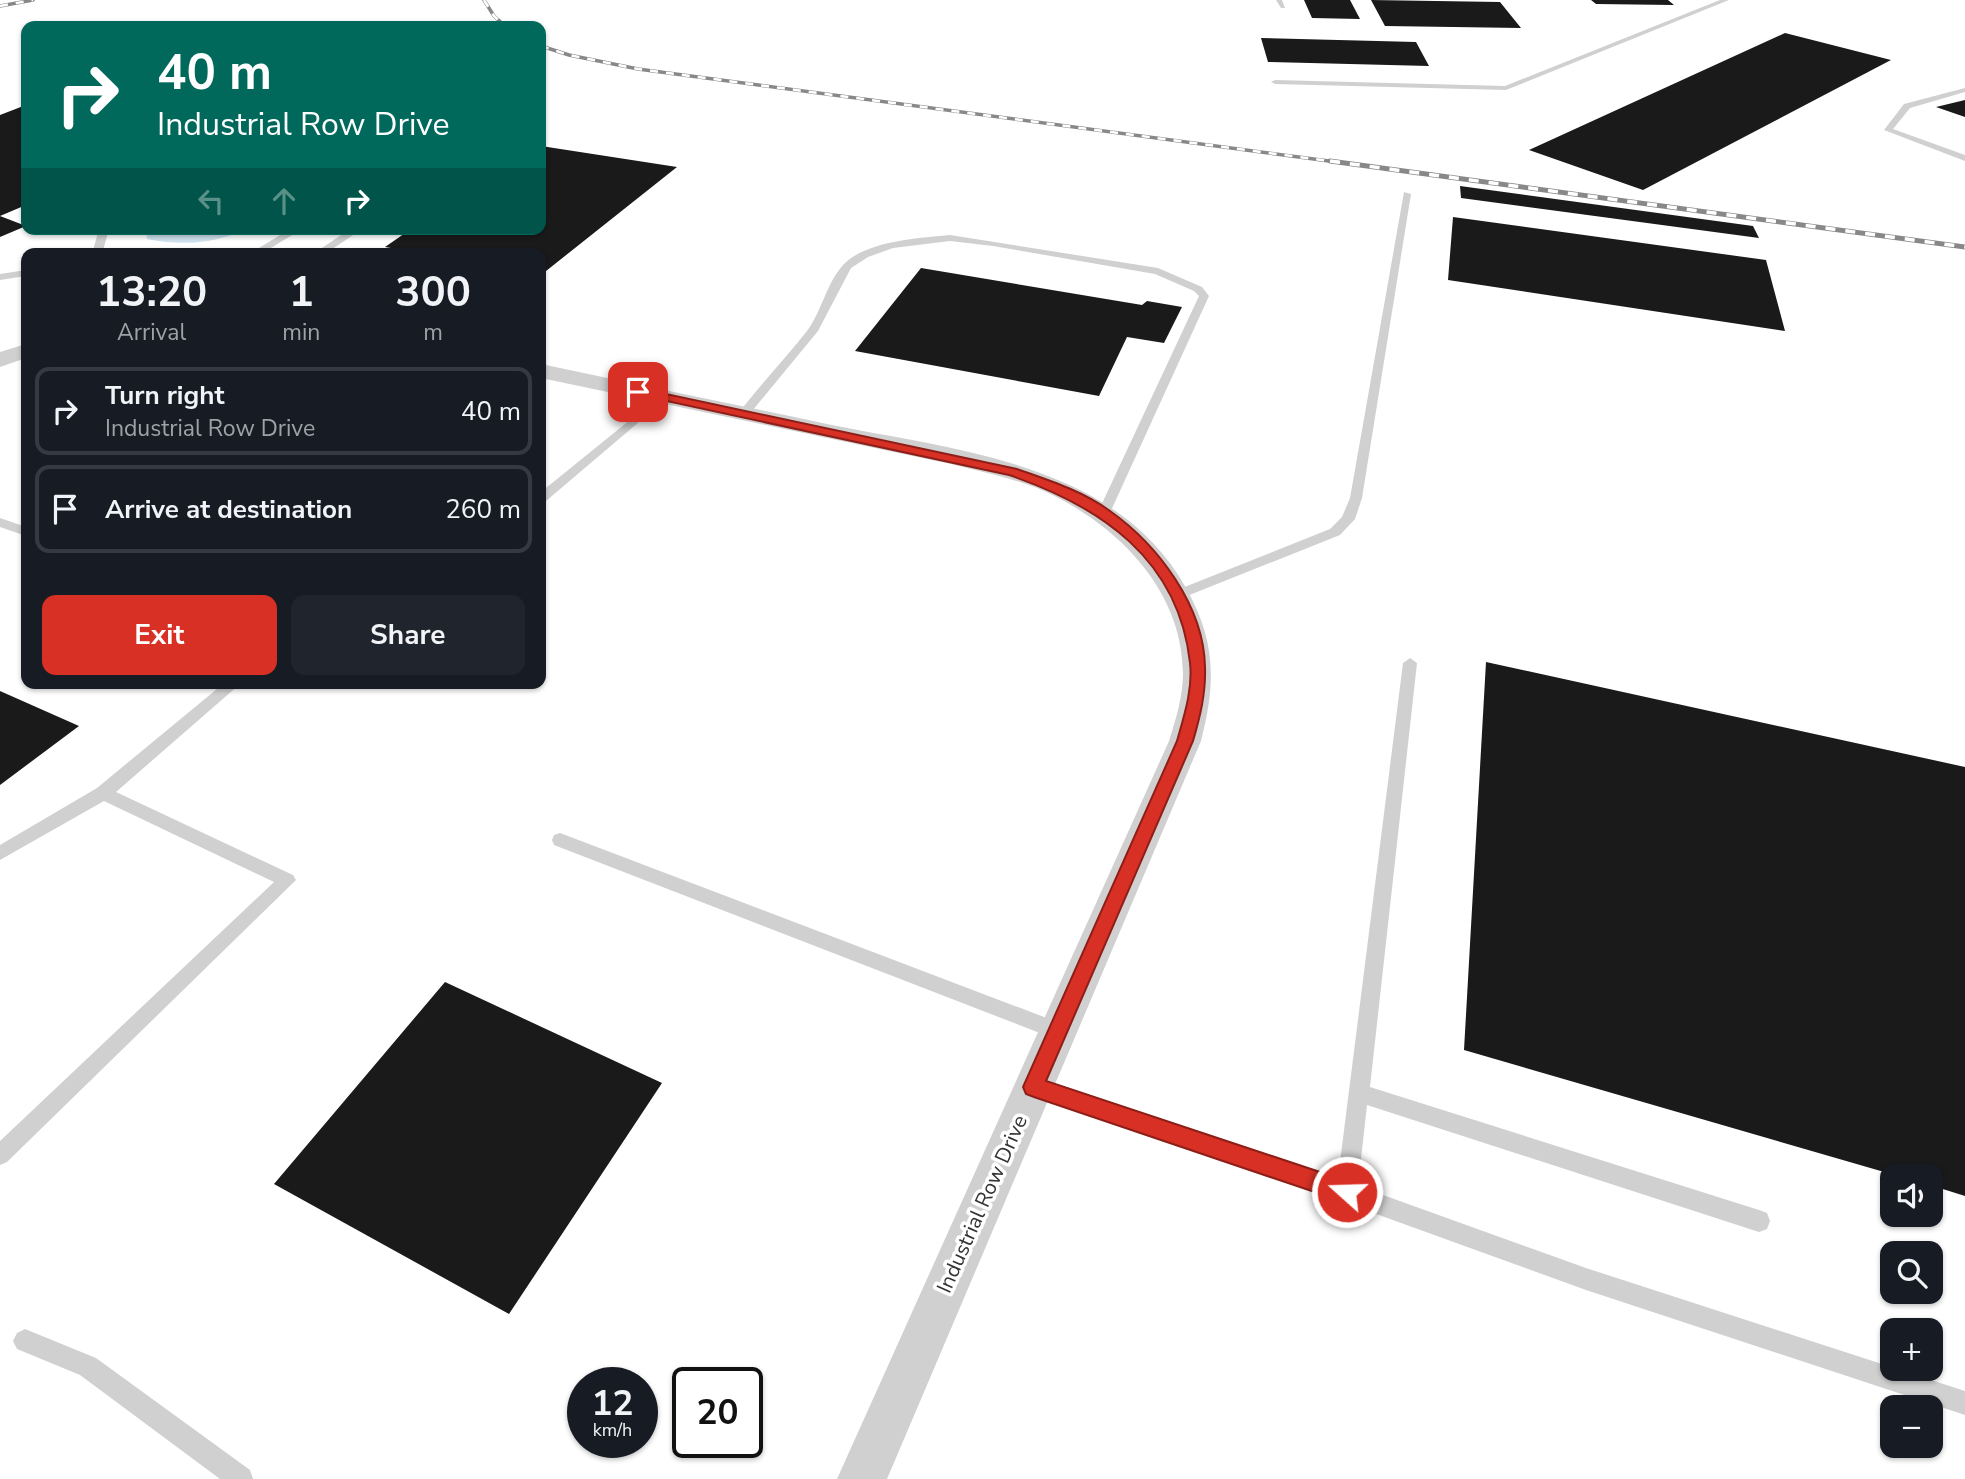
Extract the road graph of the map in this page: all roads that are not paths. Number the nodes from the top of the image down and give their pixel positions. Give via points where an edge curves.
1 (1726, 0) edge
2 (1275, 82) dead end
3 (1965, 90) edge
4 (1965, 158) edge
5 (1407, 194) dead end
6 (287, 235) edge
7 (348, 235) edge
8 (264, 248) edge
9 (327, 248) edge
10 (21, 274) edge
11 (0, 277) edge
12 (21, 352) edge
13 (0, 360) edge
14 (546, 372) edge
15 (662, 397) junction
16 (744, 414) junction
17 (546, 494) edge
18 (1104, 512) junction
19 (0, 522) edge
20 (21, 530) edge
21 (1177, 595) junction
22 (1410, 663) dead end
23 (227, 689) edge
24 (103, 793) junction
25 (560, 840) dead end
26 (0, 853) edge
27 (1058, 1031) junction
28 (1034, 1087) junction
29 (1359, 1093) junction
30 (0, 1155) edge
31 (1347, 1192) junction
32 (1759, 1222) dead end
33 (25, 1341) dead end
34 (1965, 1403) edge
35 (241, 1479) edge
36 (862, 1479) edge

1 - 2 lane via 1506,88
3 - 4 lane via 1907,106 1888,130
5 - 21 lane via 1356,498 1348,519 1335,532 1311,543
6 - 8 lane
7 - 9 lane
10 - 11 lane
12 - 13 street
14 - 15 street, Industrial Row Drive
15 - 16 street, Industrial Row Drive
15 - 17 lane
16 - 18 street, Industrial Row Drive via 1012,472 1051,485
16 - 18 lane via 814,330 847,265 865,255 913,241 950,238 1158,271 1204,296
18 - 21 street, Industrial Row Drive via 1158,564
19 - 20 lane
21 - 27 street, Industrial Row Drive via 1191,629 1198,665 1196,702 1185,741
22 - 29 lane
23 - 24 lane
24 - 26 lane
24 - 30 lane via 287,880
25 - 27 lane
27 - 28 street, Industrial Row Drive
28 - 31 lane
28 - 36 street, Industrial Row Drive
29 - 31 lane
29 - 32 lane
31 - 34 lane via 1587,1279
33 - 35 lane via 88,1366

